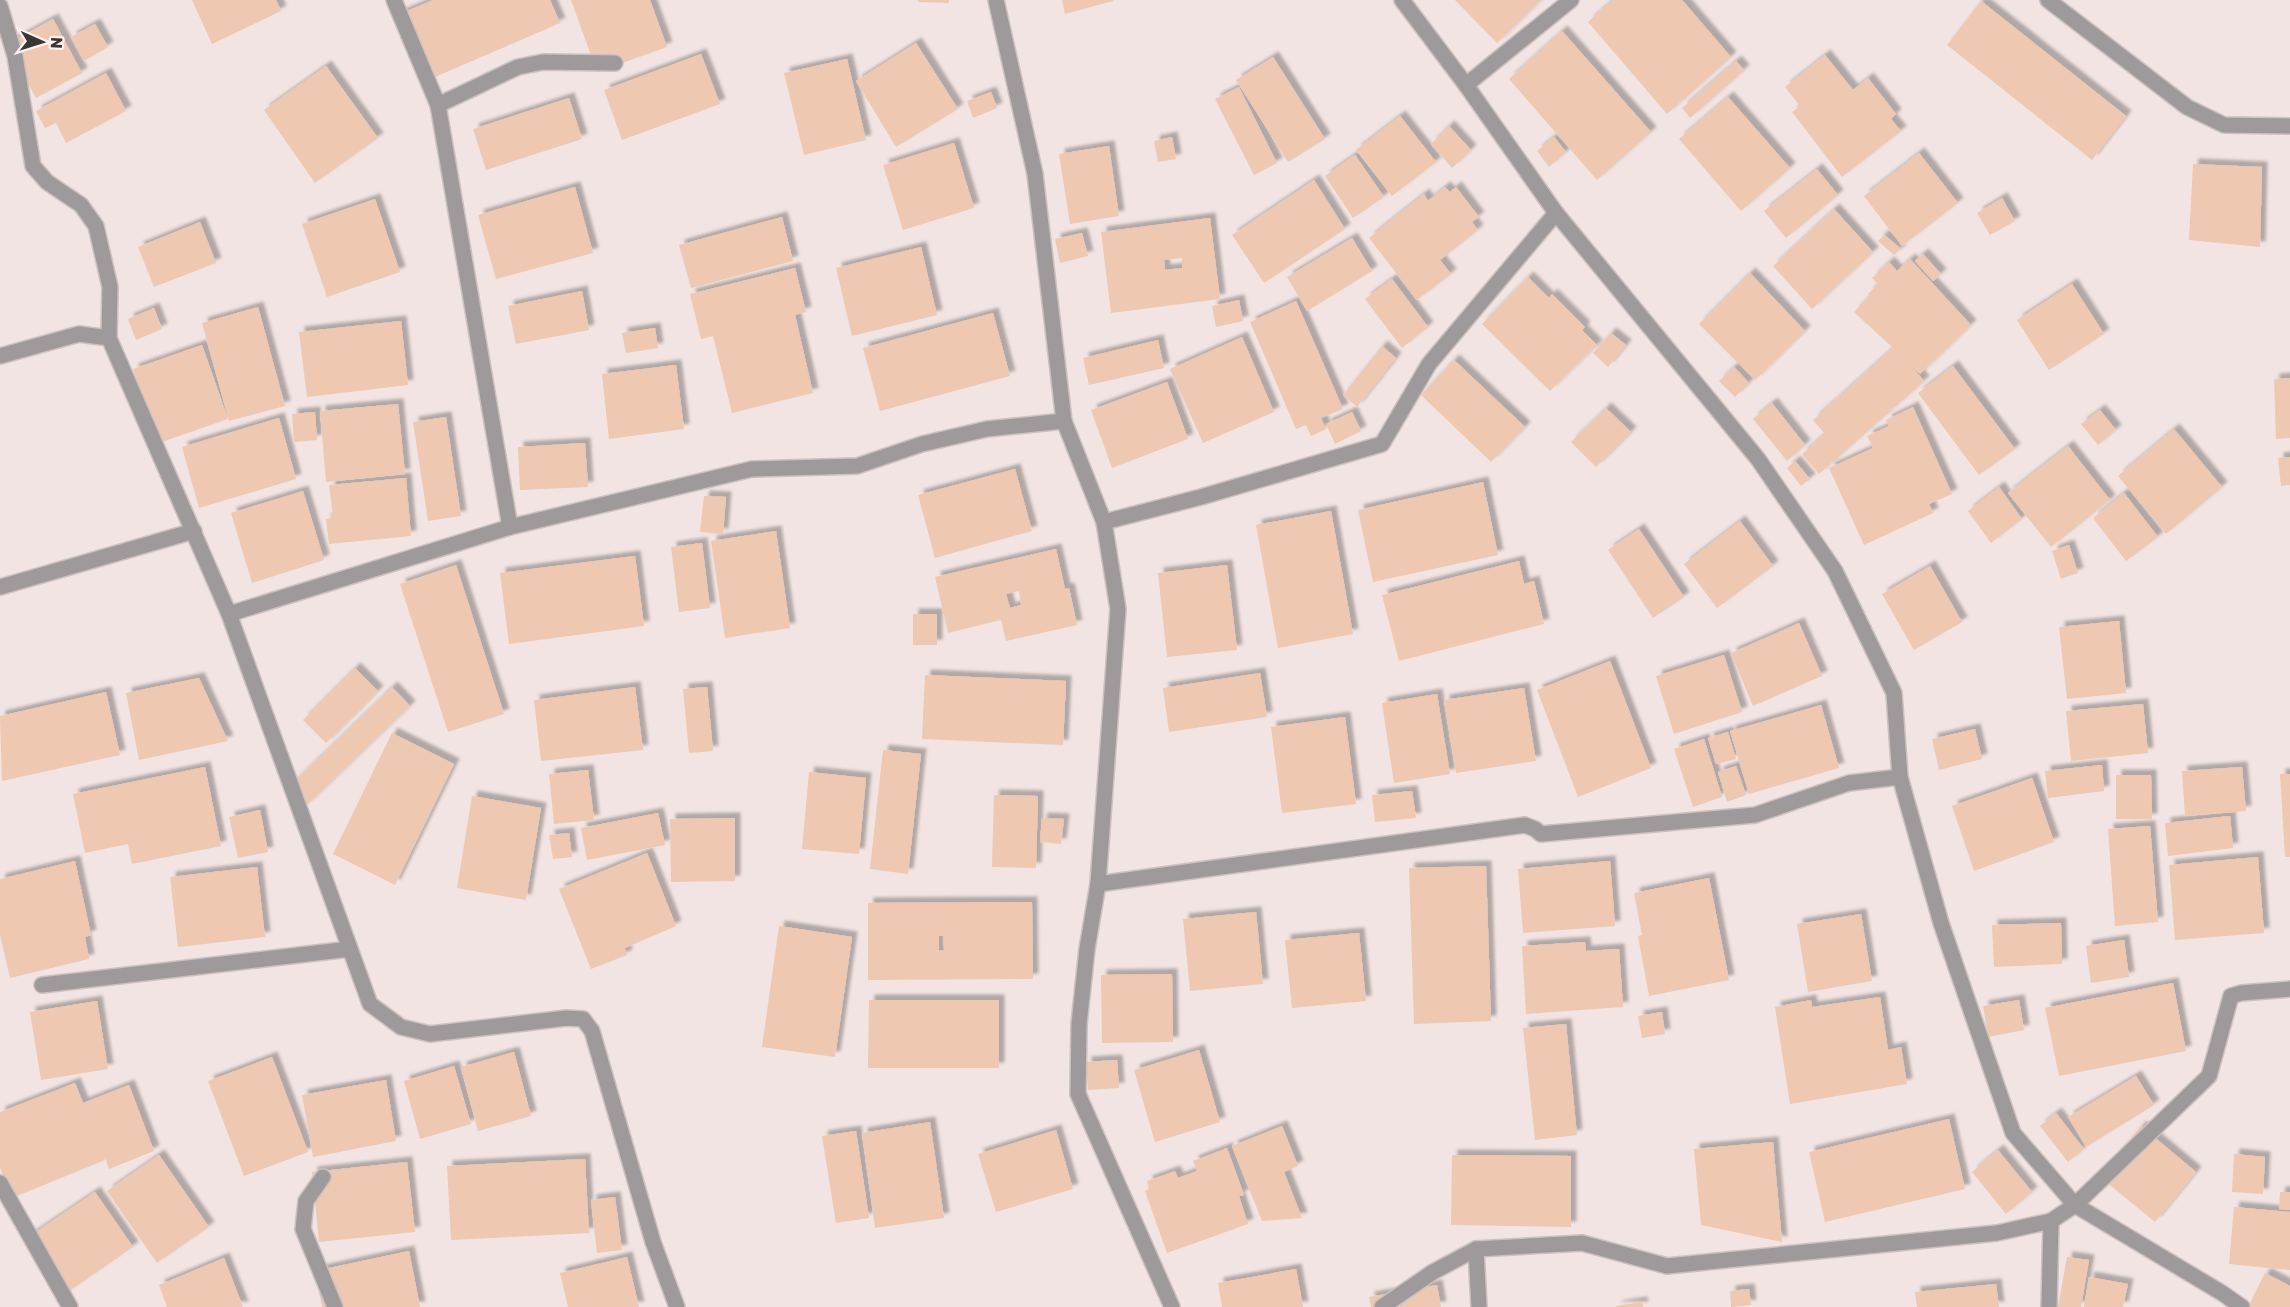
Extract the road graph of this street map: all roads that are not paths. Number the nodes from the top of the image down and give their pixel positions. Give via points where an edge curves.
1 (394, 0) edge
2 (996, 0) edge
3 (1402, 0) edge
4 (1571, 0) edge
5 (2048, 0) edge
6 (0, 6) edge
7 (615, 63) dead end
8 (1466, 85) junction
9 (438, 105) junction
10 (2290, 126) edge
11 (1556, 213) junction
12 (109, 338) junction
13 (0, 356) edge
14 (1064, 422) junction
15 (1104, 522) junction
16 (510, 527) junction
17 (194, 531) junction
18 (0, 587) edge
19 (230, 614) junction
20 (1900, 777) junction
21 (1098, 884) junction
22 (350, 949) junction
23 (42, 985) dead end
24 (2285, 990) edge
25 (322, 1177) dead end
26 (0, 1183) edge
27 (2075, 1205) junction
28 (2051, 1221) junction
29 (1476, 1249) junction
30 (70, 1307) edge
31 (336, 1307) edge
32 (677, 1307) edge
33 (1172, 1307) edge
34 (1382, 1307) edge
35 (1479, 1307) edge
36 (2049, 1307) edge
37 (2242, 1307) edge

1 - 9 street
2 - 14 street via 1035,174
3 - 8 street
4 - 8 street
5 - 10 street via 2187,107 2224,125
6 - 12 street via 15,56 33,166 47,182 81,205 96,226 110,287
7 - 9 street via 543,62 518,67
8 - 11 street
9 - 16 street
11 - 15 street via 1428,364 1382,444
11 - 20 street via 1758,459 1834,572 1894,693
12 - 13 street via 79,334
12 - 17 street
14 - 15 street
14 - 16 street via 987,429 922,444 858,466 752,469
15 - 21 street via 1118,609
16 - 19 street
17 - 18 street
17 - 19 street
19 - 22 street
20 - 21 street via 1849,783 1755,815 1541,834 1525,825
20 - 27 street via 1941,923 2013,1133
21 - 33 street via 1079,1024 1078,1094
22 - 23 street
22 - 32 street via 370,1004 401,1027 430,1034 583,1019 592,1031 653,1242
24 - 27 street via 2231,996 2210,1076
25 - 31 street via 306,1201 303,1229
26 - 30 street
27 - 28 street
27 - 37 street
28 - 29 street via 1996,1233 1667,1266 1582,1243
28 - 36 street
29 - 34 street via 1433,1272
29 - 35 street

